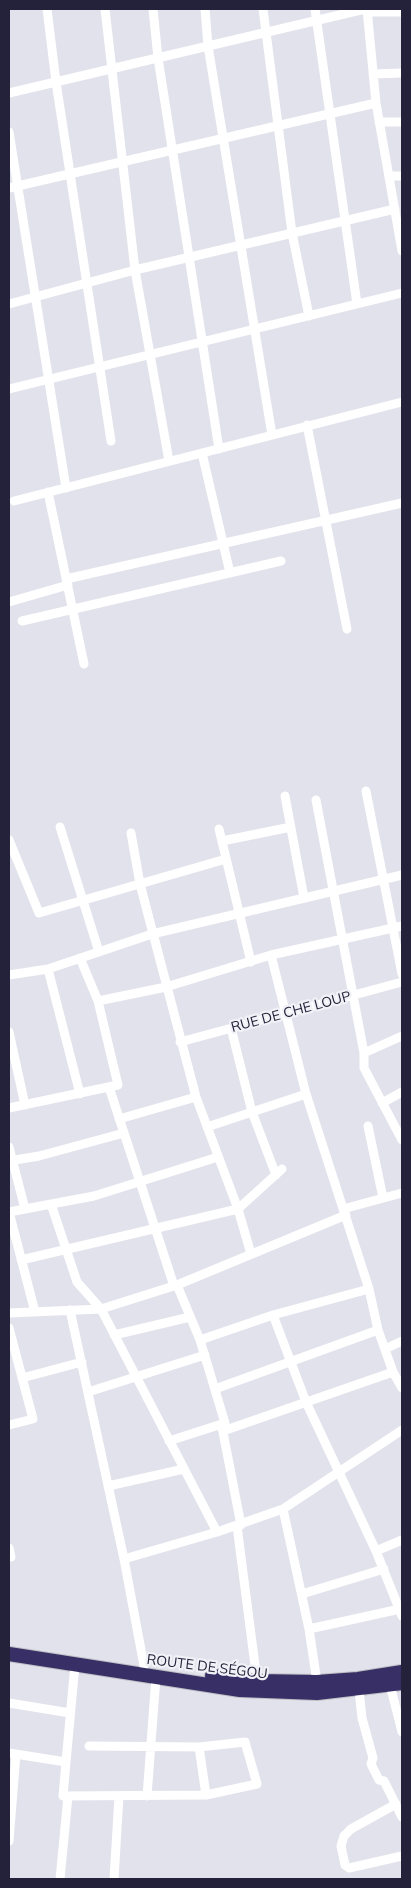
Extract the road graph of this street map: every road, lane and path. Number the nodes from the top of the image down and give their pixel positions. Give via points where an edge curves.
1 (47, 9) edge
2 (105, 9) edge
3 (153, 9) edge
4 (205, 9) edge
5 (263, 9) edge
6 (315, 9) edge
7 (366, 10) edge
8 (402, 12) edge
9 (316, 20) junction
10 (264, 32) junction
11 (208, 46) junction
12 (158, 58) junction
13 (112, 69) junction
14 (402, 72) edge
15 (373, 74) junction
16 (56, 82) junction
17 (9, 93) edge
18 (376, 103) junction
19 (330, 114) junction
20 (379, 122) junction
21 (402, 122) edge
22 (278, 126) junction
23 (9, 132) edge
24 (223, 138) junction
25 (172, 150) junction
26 (123, 162) junction
27 (70, 174) junction
28 (389, 176) junction
29 (402, 176) edge
30 (13, 187) edge
31 (395, 209) junction
32 (346, 221) junction
33 (400, 224) edge
34 (292, 233) junction
35 (241, 246) junction
36 (402, 252) edge
37 (189, 258) junction
38 (136, 270) junction
39 (86, 283) junction
40 (402, 293) edge
41 (35, 297) junction
42 (9, 304) edge
43 (357, 304) junction
44 (309, 316) junction
45 (254, 329) junction
46 (202, 342) junction
47 (150, 354) junction
48 (99, 367) junction
49 (49, 379) junction
50 (9, 389) edge
51 (402, 402) edge
52 (307, 425) junction
53 (272, 435) junction
54 (111, 441) dead end
55 (219, 449) junction
56 (202, 453) junction
57 (169, 461) junction
58 (66, 488) junction
59 (48, 492) junction
60 (14, 501) dead end
61 (402, 503) edge
62 (326, 520) junction
63 (223, 544) junction
64 (281, 561) dead end
65 (230, 573) junction
66 (67, 582) junction
67 (9, 602) edge
68 (73, 609) junction
69 (22, 621) dead end
70 (347, 629) dead end
71 (84, 664) dead end
72 (366, 791) dead end
73 (285, 796) dead end
74 (316, 800) dead end
75 (60, 827) dead end
76 (291, 828) junction
77 (219, 829) dead end
78 (131, 833) dead end
79 (9, 840) edge
80 (222, 841) junction
81 (226, 859) junction
82 (402, 875) edge
83 (383, 880) junction
84 (140, 884) junction
85 (333, 891) junction
86 (304, 898) junction
87 (83, 900) junction
88 (239, 913) junction
89 (398, 927) edge
90 (152, 934) junction
91 (342, 939) junction
92 (99, 952) junction
93 (271, 955) junction
94 (80, 958) junction
95 (250, 962) junction
96 (48, 969) junction
97 (402, 974) edge
98 (9, 975) edge
99 (402, 982) edge
100 (166, 987) junction
101 (353, 995) junction
102 (98, 1001) junction
103 (285, 1014) junction
104 (231, 1028) junction
105 (9, 1032) edge
106 (402, 1036) edge
107 (180, 1042) junction
108 (364, 1053) junction
109 (109, 1087) junction
110 (402, 1092) edge
111 (80, 1094) junction
112 (306, 1094) junction
113 (196, 1097) junction
114 (382, 1104) junction
115 (25, 1105) junction
116 (9, 1108) edge
117 (252, 1112) junction
118 (119, 1120) junction
119 (368, 1126) dead end
120 (207, 1127) junction
121 (399, 1127) edge
122 (124, 1133) junction
123 (402, 1140) edge
124 (9, 1147) edge
125 (218, 1157) junction
126 (11, 1161) edge
127 (139, 1182) junction
128 (401, 1196) edge
129 (383, 1198) junction
130 (51, 1204) junction
131 (25, 1208) junction
132 (238, 1208) junction
133 (344, 1212) junction
134 (154, 1228) junction
135 (65, 1248) junction
136 (251, 1254) junction
137 (21, 1260) junction
138 (175, 1286) junction
139 (369, 1289) junction
140 (101, 1309) junction
141 (70, 1310) junction
142 (35, 1312) junction
143 (9, 1313) edge
144 (274, 1315) junction
145 (190, 1317) junction
146 (9, 1328) edge
147 (378, 1330) junction
148 (114, 1335) junction
149 (200, 1340) junction
150 (402, 1341) edge
151 (385, 1349) junction
152 (204, 1355) junction
153 (82, 1362) junction
154 (293, 1362) junction
155 (393, 1372) junction
156 (136, 1376) junction
157 (22, 1378) junction
158 (402, 1388) edge
159 (215, 1389) junction
160 (88, 1392) junction
161 (306, 1402) junction
162 (9, 1425) edge
163 (222, 1428) junction
164 (402, 1430) edge
165 (170, 1441) junction
166 (184, 1469) junction
167 (340, 1471) junction
168 (108, 1486) junction
169 (283, 1509) junction
170 (239, 1525) junction
171 (217, 1532) junction
172 (402, 1540) edge
173 (376, 1551) junction
174 (124, 1559) junction
175 (384, 1569) junction
176 (302, 1594) junction
177 (400, 1606) edge
178 (309, 1629) junction
179 (9, 1646) edge
180 (9, 1654) edge
181 (75, 1664) junction
182 (144, 1666) junction
183 (402, 1672) edge
184 (156, 1677) junction
185 (257, 1681) junction
186 (317, 1682) junction
187 (396, 1684) edge
188 (359, 1690) junction
189 (9, 1703) edge
190 (70, 1713) junction
191 (402, 1732) edge
192 (89, 1746) dead end
193 (150, 1746) junction
194 (199, 1747) junction
195 (12, 1754) edge
196 (66, 1762) junction
197 (206, 1795) junction
198 (68, 1796) junction
199 (119, 1796) junction
200 (147, 1796) junction
201 (396, 1804) junction
202 (402, 1817) edge
203 (9, 1841) edge
204 (402, 1856) edge
205 (60, 1879) edge
206 (114, 1879) edge

1 - 16 street
2 - 13 street
3 - 12 street
4 - 11 street
5 - 10 street
6 - 9 street
7 - 8 street
7 - 9 street
7 - 15 street
9 - 10 street
9 - 19 street
10 - 11 street
10 - 22 street
11 - 12 street
11 - 24 street
12 - 13 street
12 - 25 street
13 - 16 street
13 - 26 street
14 - 15 street
15 - 18 street
16 - 17 street
16 - 27 street
18 - 19 street
18 - 20 street
19 - 22 street
19 - 32 street
20 - 21 street
20 - 28 street
22 - 24 street
22 - 34 street
23 - 30 street
24 - 25 street
24 - 35 street
25 - 26 street
25 - 37 street
26 - 27 street
26 - 38 street
27 - 30 street
27 - 39 street
28 - 29 street
28 - 31 street
30 - 41 street
31 - 32 street
31 - 33 street
32 - 34 street
32 - 43 street
33 - 36 street
34 - 35 street
34 - 44 street
35 - 37 street
35 - 45 street
37 - 38 street
37 - 46 street
38 - 39 street
38 - 47 street
39 - 41 street
39 - 48 street
40 - 43 street
41 - 42 street
41 - 49 street
43 - 44 street
44 - 45 street
45 - 46 street
45 - 53 street
46 - 47 street
46 - 55 street
47 - 48 street
47 - 57 street
48 - 49 street
48 - 54 street
49 - 50 street
49 - 58 street
51 - 52 street
52 - 53 street
52 - 62 street
53 - 55 street
55 - 56 street
56 - 57 street
56 - 63 street
57 - 58 street
58 - 59 street
59 - 60 street
59 - 66 street
61 - 62 street
62 - 63 street
62 - 70 street
63 - 65 street
63 - 66 street
64 - 65 street
65 - 68 street
66 - 67 street
66 - 68 street
68 - 69 street
68 - 71 street
72 - 83 street
73 - 76 street
74 - 85 street
75 - 87 street
76 - 80 street
76 - 86 street
77 - 80 street
78 - 84 street
79 - 87 street via 39,913
80 - 81 street
81 - 84 street
81 - 88 street
82 - 83 street
83 - 85 street
83 - 89 street
84 - 87 street
84 - 90 street
85 - 86 street
85 - 91 street
86 - 88 street
87 - 92 street
88 - 90 street
88 - 95 street
89 - 91 street
89 - 97 street
90 - 92 street
90 - 100 street
91 - 93 street
91 - 101 street
92 - 94 street
93 - 95 street
93 - 103 street
94 - 96 street
94 - 102 street
95 - 100 street
96 - 98 street
96 - 111 street
99 - 101 street, RUE DE CHE LOUP
100 - 102 street
100 - 107 street
101 - 103 street, RUE DE CHE LOUP
101 - 108 street
102 - 109 street via 118,1085
103 - 104 street, RUE DE CHE LOUP
103 - 112 street
104 - 107 street, RUE DE CHE LOUP
104 - 117 street
105 - 115 street
106 - 108 street
107 - 113 street
108 - 114 street via 366,1073
109 - 111 street
109 - 118 street
110 - 114 street
111 - 115 street
112 - 117 street
112 - 133 street
113 - 118 street
113 - 120 street
114 - 121 street
115 - 116 street
117 - 120 street
117 - 132 street via 279,1172
118 - 122 street
119 - 129 street
120 - 125 street
121 - 123 street
122 - 126 street
122 - 127 street
124 - 126 street
125 - 127 street
125 - 132 street
126 - 131 street
127 - 130 street via 94,1196
127 - 134 street
128 - 129 street
129 - 133 street
130 - 131 street
130 - 135 street
131 - 137 street via 9,1212
132 - 134 street
132 - 136 street
133 - 136 street
133 - 139 street
134 - 135 street
134 - 138 street
135 - 137 street
135 - 140 street via 77,1282
136 - 138 street
137 - 142 street
138 - 140 street
138 - 145 street
139 - 144 street
139 - 147 street
140 - 141 street
140 - 148 street
141 - 142 street
141 - 153 street
142 - 143 street
144 - 149 street
144 - 154 street
145 - 148 street
145 - 149 street
146 - 157 street
147 - 151 street
147 - 154 street
148 - 156 street
149 - 152 street
150 - 151 street
151 - 155 street
152 - 156 street
152 - 159 street
153 - 157 street
153 - 160 street
154 - 159 street
154 - 161 street
155 - 158 street
155 - 161 street
156 - 160 street
156 - 165 street
157 - 162 street via 33,1419
159 - 163 street via 225,1423
160 - 168 street
161 - 163 street
161 - 167 street
163 - 165 street
163 - 170 street
164 - 167 street
165 - 166 street
166 - 168 street
166 - 171 street
167 - 169 street
167 - 173 street
168 - 174 street
169 - 170 street
169 - 176 street
170 - 171 street
170 - 185 street
171 - 174 street
172 - 173 street
173 - 175 street
174 - 182 street
175 - 176 street
175 - 177 street
176 - 178 street
177 - 178 street
178 - 186 street
179 - 182 highway, ROUTE DE SÉGOU
180 - 181 highway, ROUTE DE SÉGOU
181 - 184 highway, ROUTE DE SÉGOU
181 - 190 street
182 - 185 highway, ROUTE DE SÉGOU
183 - 186 highway, ROUTE DE SÉGOU
184 - 188 highway, ROUTE DE SÉGOU via 240,1690 317,1693
184 - 193 street
185 - 186 highway, ROUTE DE SÉGOU
187 - 188 highway, ROUTE DE SÉGOU
187 - 191 street
188 - 201 street via 362,1718 373,1758 371,1764
189 - 190 street
190 - 196 street
192 - 193 street
193 - 194 street
193 - 200 street
194 - 197 street
194 - 197 street via 245,1742 257,1784
195 - 196 street
195 - 203 street
196 - 198 street via 63,1796
197 - 200 street
198 - 199 street
198 - 205 street
199 - 200 street
199 - 206 street
201 - 202 street
201 - 204 street via 351,1829 341,1846 345,1865 350,1868

